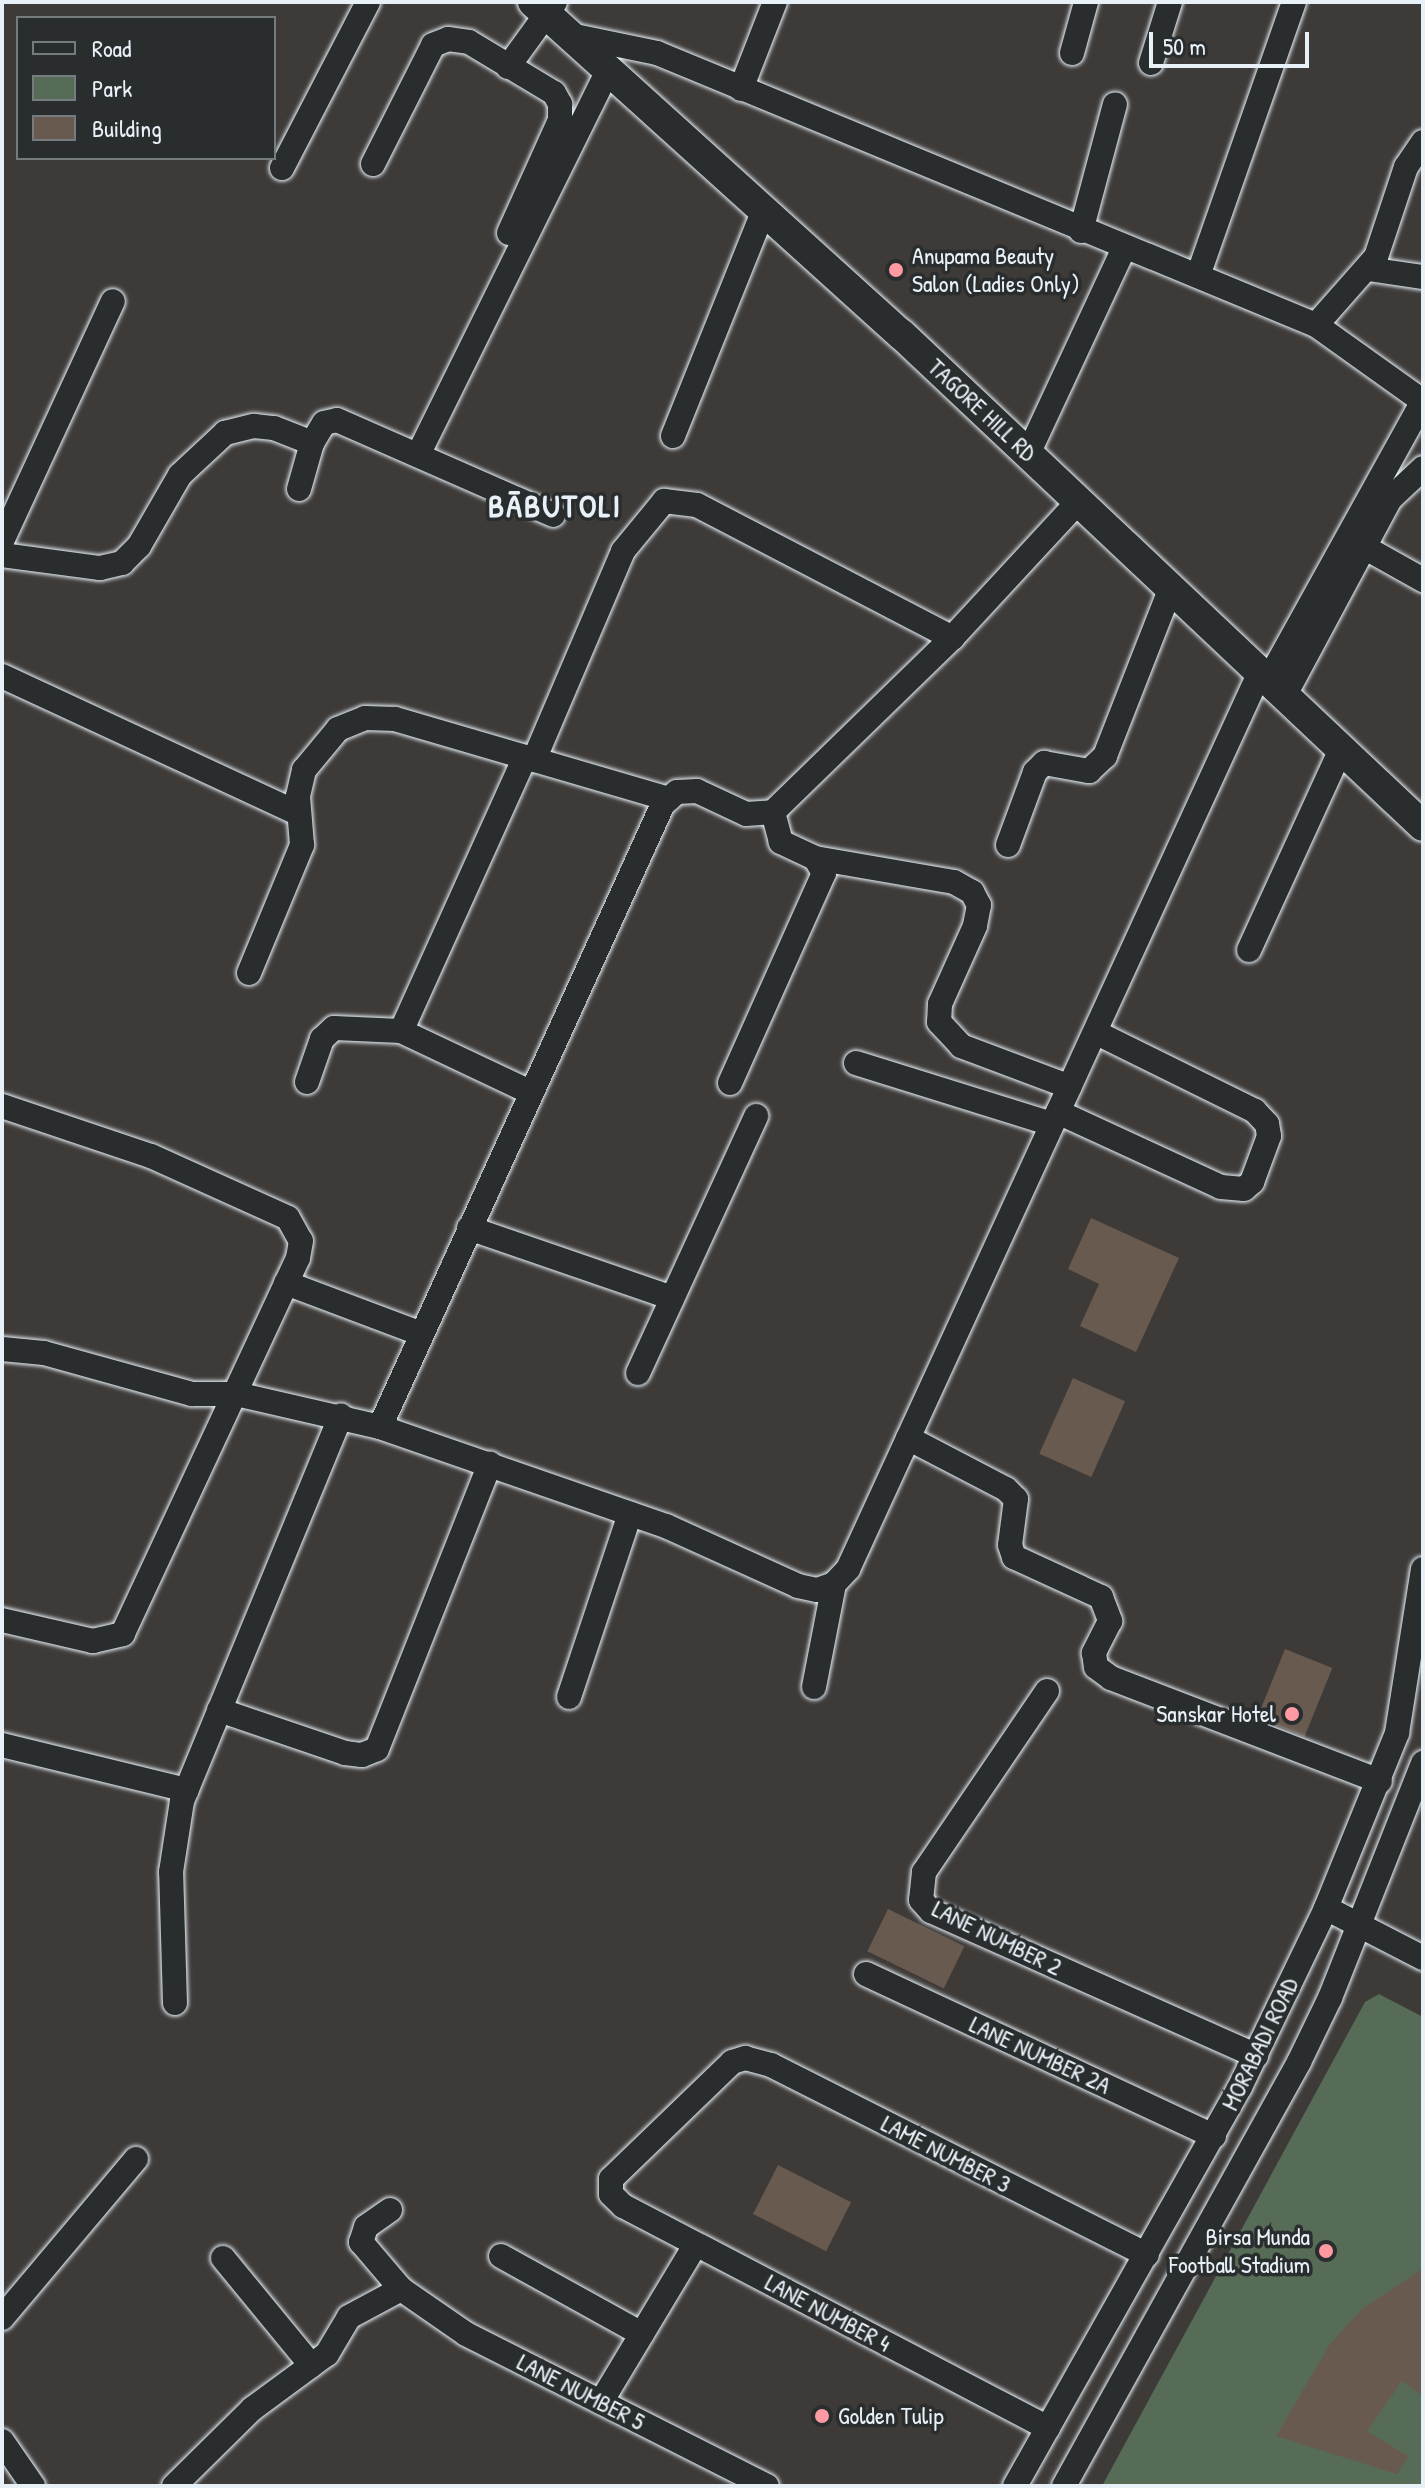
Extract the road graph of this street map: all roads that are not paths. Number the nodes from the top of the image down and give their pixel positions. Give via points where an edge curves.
1 (368, 2) edge
2 (775, 2) edge
3 (1086, 2) edge
4 (1170, 2) edge
5 (1294, 2) edge
6 (551, 13) edge
7 (1072, 53) dead end
8 (1151, 63) dead end
9 (508, 67) junction
10 (608, 70) junction
11 (741, 89) junction
12 (1115, 104) dead end
13 (1423, 142) edge
14 (373, 164) dead end
15 (282, 168) dead end
16 (764, 210) junction
17 (1081, 231) junction
18 (509, 233) dead end
19 (1124, 248) junction
20 (1368, 269) junction
21 (1198, 276) junction
22 (1423, 277) edge
23 (113, 301) dead end
24 (1316, 325) junction
25 (1422, 400) edge
26 (673, 436) dead end
27 (312, 443) junction
28 (1028, 454) junction
29 (418, 455) junction
30 (1423, 468) edge
31 (299, 489) dead end
32 (1078, 502) junction
33 (553, 515) dead end
34 (2, 541) edge
35 (1364, 547) junction
36 (2, 555) edge
37 (1423, 580) edge
38 (1171, 588) junction
39 (952, 638) junction
40 (2, 676) edge
41 (1272, 681) junction
42 (1341, 749) junction
43 (529, 758) junction
44 (669, 799) junction
45 (773, 812) junction
46 (299, 814) junction
47 (1423, 826) edge
48 (1008, 845) dead end
49 (815, 858) junction
50 (1249, 950) dead end
51 (249, 973) dead end
52 (401, 1031) junction
53 (1095, 1032) junction
54 (856, 1063) dead end
55 (307, 1082) dead end
56 (730, 1083) dead end
57 (1070, 1087) junction
58 (530, 1092) junction
59 (2, 1106) edge
60 (756, 1116) dead end
61 (1055, 1118) junction
62 (469, 1228) junction
63 (286, 1283) junction
64 (672, 1298) junction
65 (422, 1334) junction
66 (2, 1349) edge
67 (638, 1373) dead end
68 (236, 1394) junction
69 (341, 1416) junction
70 (380, 1427) junction
71 (908, 1438) junction
72 (490, 1464) junction
73 (630, 1514) junction
74 (1423, 1569) edge
75 (834, 1584) junction
76 (2, 1620) edge
77 (814, 1687) dead end
78 (1047, 1691) dead end
79 (569, 1697) dead end
80 (219, 1710) junction
81 (2, 1745) edge
82 (1423, 1763) edge
83 (1380, 1781) junction
84 (187, 1790) junction
85 (1326, 1908) junction
86 (1359, 1926) junction
87 (1423, 1958) edge
88 (866, 1974) dead end
89 (175, 2003) dead end
90 (1256, 2056) junction
91 (745, 2058) joint
92 (1214, 2136) junction
93 (136, 2159) dead end
94 (390, 2210) dead end
95 (696, 2244) junction
96 (1147, 2255) junction
97 (501, 2256) dead end
98 (223, 2258) dead end
99 (401, 2289) junction
100 (2, 2318) edge
101 (642, 2334) junction
102 (311, 2365) junction
103 (601, 2402) junction
104 (1048, 2428) junction
105 (2, 2441) edge
106 (33, 2486) edge
107 (174, 2486) edge
108 (767, 2486) edge
109 (1015, 2486) edge
110 (1064, 2486) edge

1 - 15 street
2 - 11 street
3 - 7 street
4 - 8 street
5 - 21 street
6 - 9 street
6 - 10 main road, TAGORE HILL RD
6 - 11 street
9 - 14 street via 469,42 448,39 433,45
9 - 18 street via 554,93 560,104 560,120
10 - 16 main road, TAGORE HILL RD
10 - 29 street
11 - 17 street
12 - 17 street
13 - 20 street via 1406,167
16 - 26 street
16 - 28 main road, TAGORE HILL RD
17 - 19 street
19 - 21 street
19 - 28 street
20 - 22 street
20 - 24 street
21 - 24 street
23 - 34 street
24 - 25 street
25 - 41 street
27 - 29 street via 324,423 337,420
27 - 31 street
27 - 36 street via 274,428 254,426 225,433 180,475 139,546 122,563 100,568
28 - 32 main road, TAGORE HILL RD
29 - 33 street
30 - 35 street via 1390,499
32 - 38 main road, TAGORE HILL RD
32 - 39 street
35 - 37 street
35 - 41 street
38 - 41 main road, TAGORE HILL RD
38 - 48 street via 1105,756 1089,771 1044,763 1035,772
39 - 43 street via 697,505 664,501 616,564
39 - 45 street
40 - 46 street
41 - 42 main road, TAGORE HILL RD
41 - 53 street
42 - 47 main road, TAGORE HILL RD
42 - 50 street
43 - 44 street
43 - 46 street via 395,719 365,718 338,729 316,750 304,770
43 - 52 street
44 - 45 street via 677,792 697,791 746,814
44 - 58 street
45 - 49 street via 781,842
46 - 51 street via 303,832 296,863
49 - 56 street via 824,873 820,887
49 - 57 street via 954,882 972,892 979,905 975,926 940,1004 939,1022 961,1046
52 - 55 street via 334,1028 322,1039
52 - 58 street
53 - 57 street
53 - 61 street via 1255,1111 1267,1124 1269,1136 1252,1182 1244,1189 1221,1187
54 - 61 street
57 - 61 street
58 - 62 street
59 - 63 street via 151,1156 288,1218 301,1241
60 - 64 street
61 - 71 street
62 - 64 street
62 - 65 street
63 - 65 street
63 - 68 street
64 - 67 street
65 - 70 street
66 - 68 street via 44,1353 192,1394
68 - 69 street
68 - 76 street via 123,1634 93,1641
69 - 70 street
69 - 80 street
70 - 72 street
71 - 75 street via 848,1569
71 - 83 street via 1016,1499 1010,1545 1014,1557 1101,1597 1110,1621 1094,1653 1096,1667
72 - 73 street
72 - 80 street via 377,1749 362,1755 345,1753
73 - 75 street via 798,1586 817,1590
73 - 79 street
74 - 83 street, MORABADI ROAD via 1397,1733
75 - 77 street
78 - 90 street, LANE NUMBER 2 via 924,1872 921,1900 931,1911
80 - 84 street
81 - 84 street
82 - 86 street, MORABADI ROAD
83 - 85 street, MORABADI ROAD
84 - 89 street via 173,1845
85 - 86 street
85 - 90 street, MORABADI ROAD
86 - 87 street
86 - 110 street, MORABADI ROAD via 1299,2062
88 - 92 street, LANE NUMBER 2A
90 - 92 street, MORABADI ROAD
91 - 95 street, LANE NUMBER 4 via 732,2062 611,2179 611,2194
91 - 96 street, LAME NUMBER 3 via 771,2065
92 - 96 street, MORABADI ROAD
93 - 100 street
94 - 99 street, LANE NUMBER 5 via 366,2227 361,2242
95 - 101 street
95 - 104 street, LANE NUMBER 4
96 - 104 street, MORABADI ROAD
97 - 101 street
98 - 102 street
99 - 102 street via 349,2317 336,2343
99 - 103 street, LANE NUMBER 5 via 466,2334
101 - 103 street
102 - 107 street via 252,2409
103 - 108 street, LANE NUMBER 5
104 - 109 street, MORABADI ROAD
105 - 106 street

